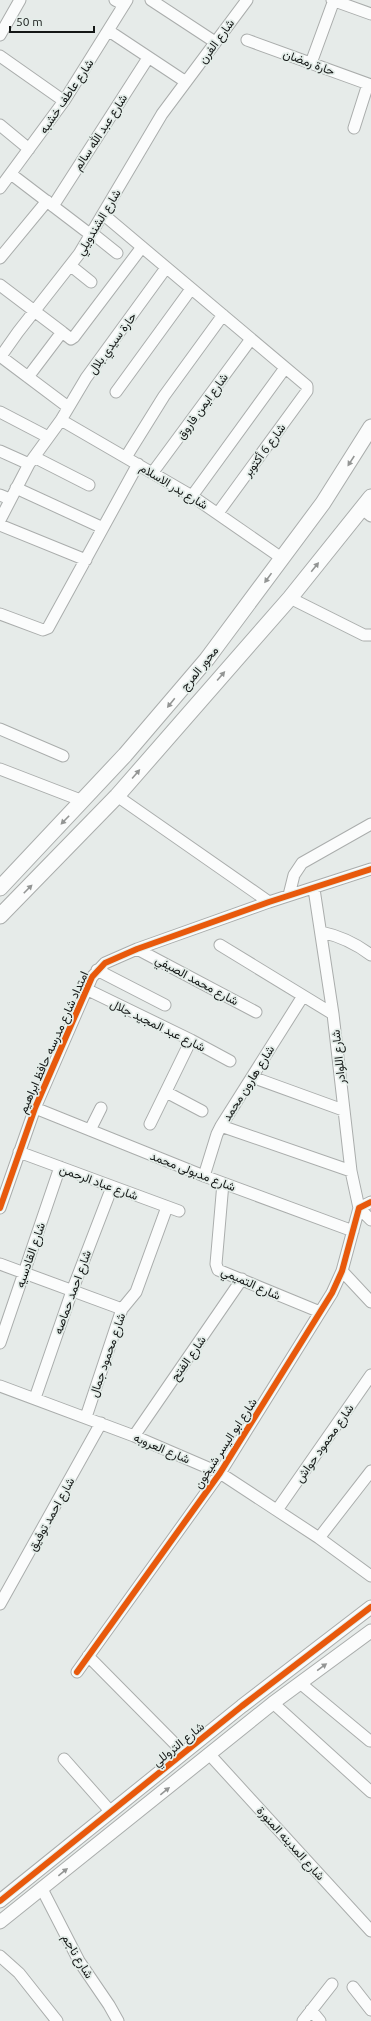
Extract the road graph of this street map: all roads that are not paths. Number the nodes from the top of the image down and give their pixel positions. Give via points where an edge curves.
1 (20, 0) edge
2 (151, 0) edge
3 (247, 0) edge
4 (333, 0) edge
5 (122, 2) edge
6 (371, 14) edge
7 (109, 31) junction
8 (0, 35) edge
9 (247, 40) dead end
10 (215, 42) junction
11 (0, 56) edge
12 (148, 58) junction
13 (311, 63) junction
14 (186, 82) junction
15 (369, 84) edge
16 (64, 101) junction
17 (0, 125) edge
18 (354, 128) dead end
19 (29, 149) junction
20 (11, 174) junction
21 (0, 188) edge
22 (50, 204) junction
23 (104, 215) junction
24 (92, 234) junction
25 (142, 247) junction
26 (117, 253) dead end
27 (0, 258) edge
28 (71, 266) junction
29 (166, 268) junction
30 (91, 282) dead end
31 (0, 285) edge
32 (191, 289) junction
33 (35, 311) junction
34 (223, 315) junction
35 (62, 332) junction
36 (251, 339) junction
37 (1, 356) edge
38 (285, 368) junction
39 (28, 377) junction
40 (116, 392) dead end
41 (68, 407) junction
42 (0, 412) edge
43 (61, 420) junction
44 (371, 427) edge
45 (48, 437) junction
46 (0, 451) edge
47 (126, 457) junction
48 (31, 461) junction
49 (138, 464) junction
50 (153, 472) junction
51 (89, 485) dead end
52 (16, 488) junction
53 (192, 496) junction
54 (5, 497) edge
55 (371, 497) edge
56 (218, 513) junction
57 (366, 513) edge
58 (0, 520) edge
59 (0, 525) edge
60 (103, 528) junction
61 (283, 559) junction
62 (86, 560) junction
63 (290, 598) junction
64 (0, 614) edge
65 (371, 635) edge
66 (0, 729) edge
67 (63, 756) dead end
68 (0, 770) edge
69 (117, 796) junction
70 (83, 802) junction
71 (371, 824) edge
72 (371, 869) edge
73 (0, 888) edge
74 (314, 888) junction
75 (289, 895) junction
76 (269, 902) junction
77 (0, 916) edge
78 (321, 932) junction
79 (220, 945) dead end
80 (137, 949) junction
81 (371, 955) edge
82 (97, 970) junction
83 (86, 989) junction
84 (303, 996) junction
85 (165, 1005) dead end
86 (256, 1012) dead end
87 (333, 1014) junction
88 (191, 1040) junction
89 (230, 1061) dead end
90 (252, 1078) junction
91 (166, 1092) junction
92 (35, 1108) junction
93 (101, 1108) dead end
94 (344, 1110) junction
95 (202, 1111) dead end
96 (150, 1124) dead end
97 (221, 1126) junction
98 (90, 1130) junction
99 (19, 1152) junction
100 (60, 1167) junction
101 (351, 1171) junction
102 (204, 1176) junction
103 (223, 1183) junction
104 (112, 1187) junction
105 (371, 1202) edge
106 (167, 1207) junction
107 (0, 1208) edge
108 (359, 1208) junction
109 (179, 1211) dead end
110 (371, 1220) edge
111 (353, 1231) junction
112 (0, 1264) edge
113 (342, 1271) junction
114 (24, 1273) junction
115 (242, 1279) junction
116 (72, 1291) junction
117 (371, 1302) edge
118 (122, 1309) junction
119 (320, 1312) junction
120 (0, 1343) edge
121 (369, 1383) edge
122 (0, 1386) edge
123 (35, 1398) junction
124 (86, 1417) junction
125 (101, 1423) junction
126 (134, 1436) junction
127 (371, 1471) edge
128 (220, 1473) junction
129 (277, 1510) junction
130 (319, 1538) junction
131 (371, 1576) edge
132 (0, 1604) edge
133 (371, 1607) edge
134 (371, 1631) edge
135 (88, 1656) junction
136 (77, 1672) dead end
137 (300, 1683) junction
138 (273, 1703) junction
139 (370, 1741) dead end
140 (184, 1753) junction
141 (210, 1755) junction
142 (64, 1759) dead end
143 (371, 1792) edge
144 (111, 1812) junction
145 (42, 1889) junction
146 (0, 1901) edge
147 (0, 1922) edge
148 (371, 1931) edge
149 (0, 1956) edge
150 (332, 1984) dead end
151 (353, 1987) dead end
152 (311, 2010) junction
153 (371, 2010) edge
154 (57, 2021) edge
155 (118, 2021) edge
156 (303, 2021) edge
157 (320, 2021) edge

1 - 8 street
2 - 10 street
3 - 10 street, شارع الفرن
4 - 6 street
4 - 13 street
5 - 7 street, شارع عاطف خشبه
7 - 12 street
7 - 16 street, شارع عاطف خشبه
9 - 13 street, حارة رمضان
10 - 14 street, شارع الفرن
11 - 16 street
12 - 14 street
12 - 22 street, شارع عبد الله سالم
13 - 15 street, حارة رمضان
14 - 23 street, شارع الشندويلي via 151,131
15 - 18 street
16 - 19 street, شارع عاطف خشبه
17 - 19 street
19 - 20 street, شارع عاطف خشبه
20 - 21 street, شارع عاطف خشبه
20 - 22 street
22 - 24 street
22 - 27 street, شارع عبد الله سالم
23 - 24 street, شارع الشندويلي
23 - 25 street
24 - 26 street
24 - 28 street, شارع الشندويلي
25 - 29 street
25 - 35 street via 74,338 71,339
28 - 30 street
28 - 33 street, شارع الشندويلي
29 - 32 street
29 - 41 street, حارة سيدي بلال
31 - 33 street
32 - 34 street
32 - 40 street
33 - 35 street
33 - 37 street, شارع الشندويلي
34 - 36 street
34 - 47 street via 164,396
35 - 39 street
36 - 38 street
36 - 50 street, شارع ايمن فاروق
37 - 39 street
38 - 53 street
38 - 56 street, شارع 6 أكتوبر via 307,386 306,391
39 - 41 street
41 - 43 street, حارة سيدي بلال
42 - 45 street
43 - 45 street, حارة سيدي بلال
43 - 47 street, شارع بدر الاسلام
44 -> 61 main road, محور المرج via 323,503
45 - 48 street, حارة سيدي بلال
46 - 48 street
47 - 49 street, شارع بدر الاسلام
48 - 51 street
48 - 52 street, حارة سيدي بلال
49 - 50 street, شارع بدر الاسلام
49 - 60 street
50 - 53 street, شارع بدر الاسلام
52 - 54 street, حارة سيدي بلال
52 - 60 street
53 - 56 street, شارع بدر الاسلام
54 - 58 street, حارة سيدي بلال
55 - 57 main road, محور المرج
56 - 61 street, شارع بدر الاسلام
63 -> 57 main road, محور المرج
59 - 62 street
60 - 62 street
61 -> 70 main road, محور المرج via 167,708
62 - 64 street via 48,628 43,630
63 - 65 street via 364,635
69 -> 63 main road, محور المرج
66 - 67 street
68 - 70 street
69 - 76 street
77 -> 69 main road, محور المرج
70 -> 73 main road, محور المرج
71 - 75 street via 302,863 294,875
72 - 74 street, امتداد شارع مدرسه حافظ ابراهيم
74 - 75 street, امتداد شارع مدرسه حافظ ابراهيم
74 - 78 street, شارع اللوادر
75 - 76 street, امتداد شارع مدرسه حافظ ابراهيم
76 - 80 street, امتداد شارع مدرسه حافظ ابراهيم
78 - 81 street via 357,944
78 - 87 street, شارع اللوادر
79 - 84 street
80 - 82 street, امتداد شارع مدرسه حافظ ابراهيم via 120,955
80 - 86 street, شارع محمد الصيفي
82 - 83 street, امتداد شارع مدرسه حافظ ابراهيم
82 - 85 street
83 - 88 street, شارع عبد المجيد جلال
83 - 92 street, امتداد شارع مدرسه حافظ ابراهيم
84 - 87 street
84 - 90 street, شارع هارون محمد
87 - 94 street, شارع اللوادر
88 - 89 street, شارع عبد المجيد جلال
88 - 91 street
90 - 94 street
90 - 97 street, شارع هارون محمد
91 - 95 street
91 - 96 street
92 - 98 street, شارع مدبولى محمد
92 - 99 street, امتداد شارع مدرسه حافظ ابراهيم
93 - 98 street
94 - 101 street, شارع اللوادر
97 - 101 street
97 - 102 street, شارع هارون محمد
98 - 102 street, شارع مدبولى محمد
99 - 100 street, شارع عباد الرحمن
99 - 107 street, امتداد شارع مدرسه حافظ ابراهيم
100 - 104 street, شارع عباد الرحمن
100 - 114 street, شارع القادسيه
101 - 108 street, شارع اللوادر
102 - 103 street, شارع مدبولى محمد
103 - 111 street, شارع مدبولى محمد
103 - 115 street, شارع التميمي via 217,1267 218,1270
104 - 106 street, شارع عباد الرحمن
104 - 116 street, شارع احمد حماصه
105 - 108 street
106 - 109 street, شارع عباد الرحمن
106 - 118 street, شارع محمود جمال via 136,1292
108 - 110 street
108 - 111 street, شارع ابو اليسر شيخون
111 - 113 street, شارع ابو اليسر شيخون
112 - 114 street
113 - 117 street
113 - 119 street, شارع ابو اليسر شيخون
114 - 116 street
114 - 120 street, شارع القادسيه
115 - 119 street, شارع التميمي
115 - 126 street, شارع الفتح
116 - 118 street
116 - 123 street, شارع احمد حماصه
118 - 124 street, شارع محمود جمال
119 - 128 street, شارع ابو اليسر شيخون
121 - 129 street, شارع محمود حواش
122 - 123 street, شارع العروبه
123 - 124 street, شارع العروبه
124 - 125 street, شارع العروبه
125 - 126 street, شارع العروبه
125 - 132 street, شارع احمد توفيق
126 - 128 street, شارع العروبه
127 - 130 street
128 - 129 street, شارع العروبه
128 - 135 street, شارع ابو اليسر شيخون
129 - 130 street, شارع العروبه
130 - 131 street, شارع العروبه
133 - 140 street, شارع التروللي
137 -> 134 street
135 - 136 street, شارع ابو اليسر شيخون
135 - 140 street
137 - 138 street
137 - 139 street
138 - 141 street
138 - 143 street
140 - 144 street, شارع التروللي
145 -> 141 street
141 - 148 street, شارع المدينه المنورة
142 - 144 street
144 - 146 street, شارع التروللي
145 - 147 street
145 - 155 street, شارع ناجم via 80,1961
149 - 154 street via 19,1973
150 - 152 street
151 - 153 street
152 - 156 street
152 - 157 street

